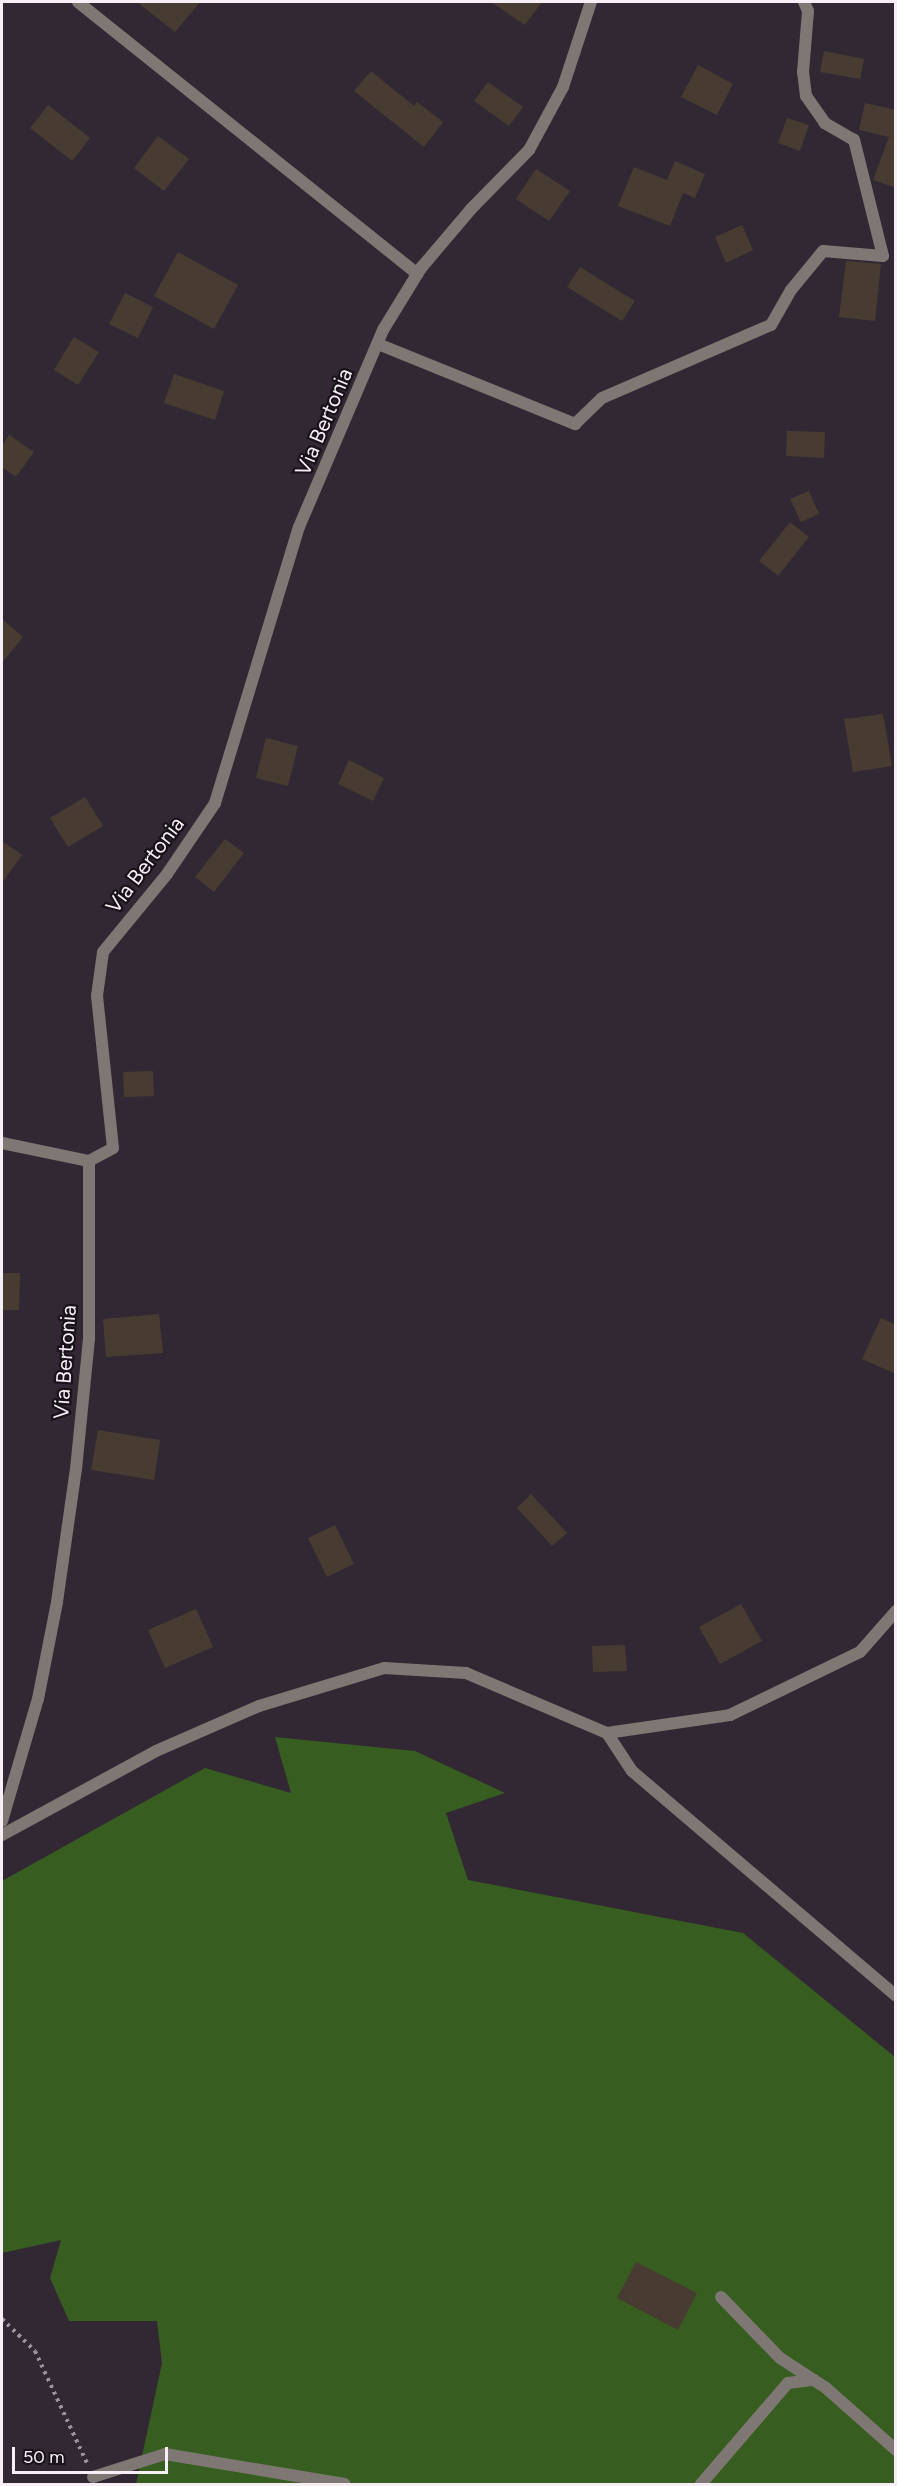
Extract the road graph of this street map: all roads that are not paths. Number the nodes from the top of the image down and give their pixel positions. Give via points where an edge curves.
1 (78, 2) edge
2 (591, 2) edge
3 (804, 2) edge
4 (417, 274) junction
5 (378, 344) junction
6 (2, 1143) edge
7 (89, 1161) junction
8 (896, 1611) edge
9 (607, 1733) junction
10 (2, 1821) edge
11 (2, 1835) edge
12 (896, 1996) edge
13 (721, 2297) dead end
14 (814, 2380) junction
15 (896, 2450) edge
16 (91, 2481) edge
17 (107, 2484) edge
18 (345, 2484) edge
19 (701, 2484) edge

1 - 4 street
2 - 4 street, Via Bertonia via 563,87 529,150 471,209
3 - 5 street via 808,11 803,72 806,96 825,123 854,140 883,256 823,251 791,290 771,324 602,398 575,424
4 - 5 street, Via Bertonia
5 - 7 street, Via Bertonia via 299,526 215,802 167,874 103,952 97,996 113,1148
6 - 7 street
7 - 10 street, Via Bertonia via 89,1339 76,1469 38,1699
8 - 9 street via 860,1652 730,1715
9 - 11 street via 466,1673 384,1668 248,1710 156,1751
9 - 12 street via 632,1771
13 - 14 street via 780,2358
14 - 15 street
14 - 19 street via 788,2383
16 - 17 street
16 - 18 street via 165,2454

